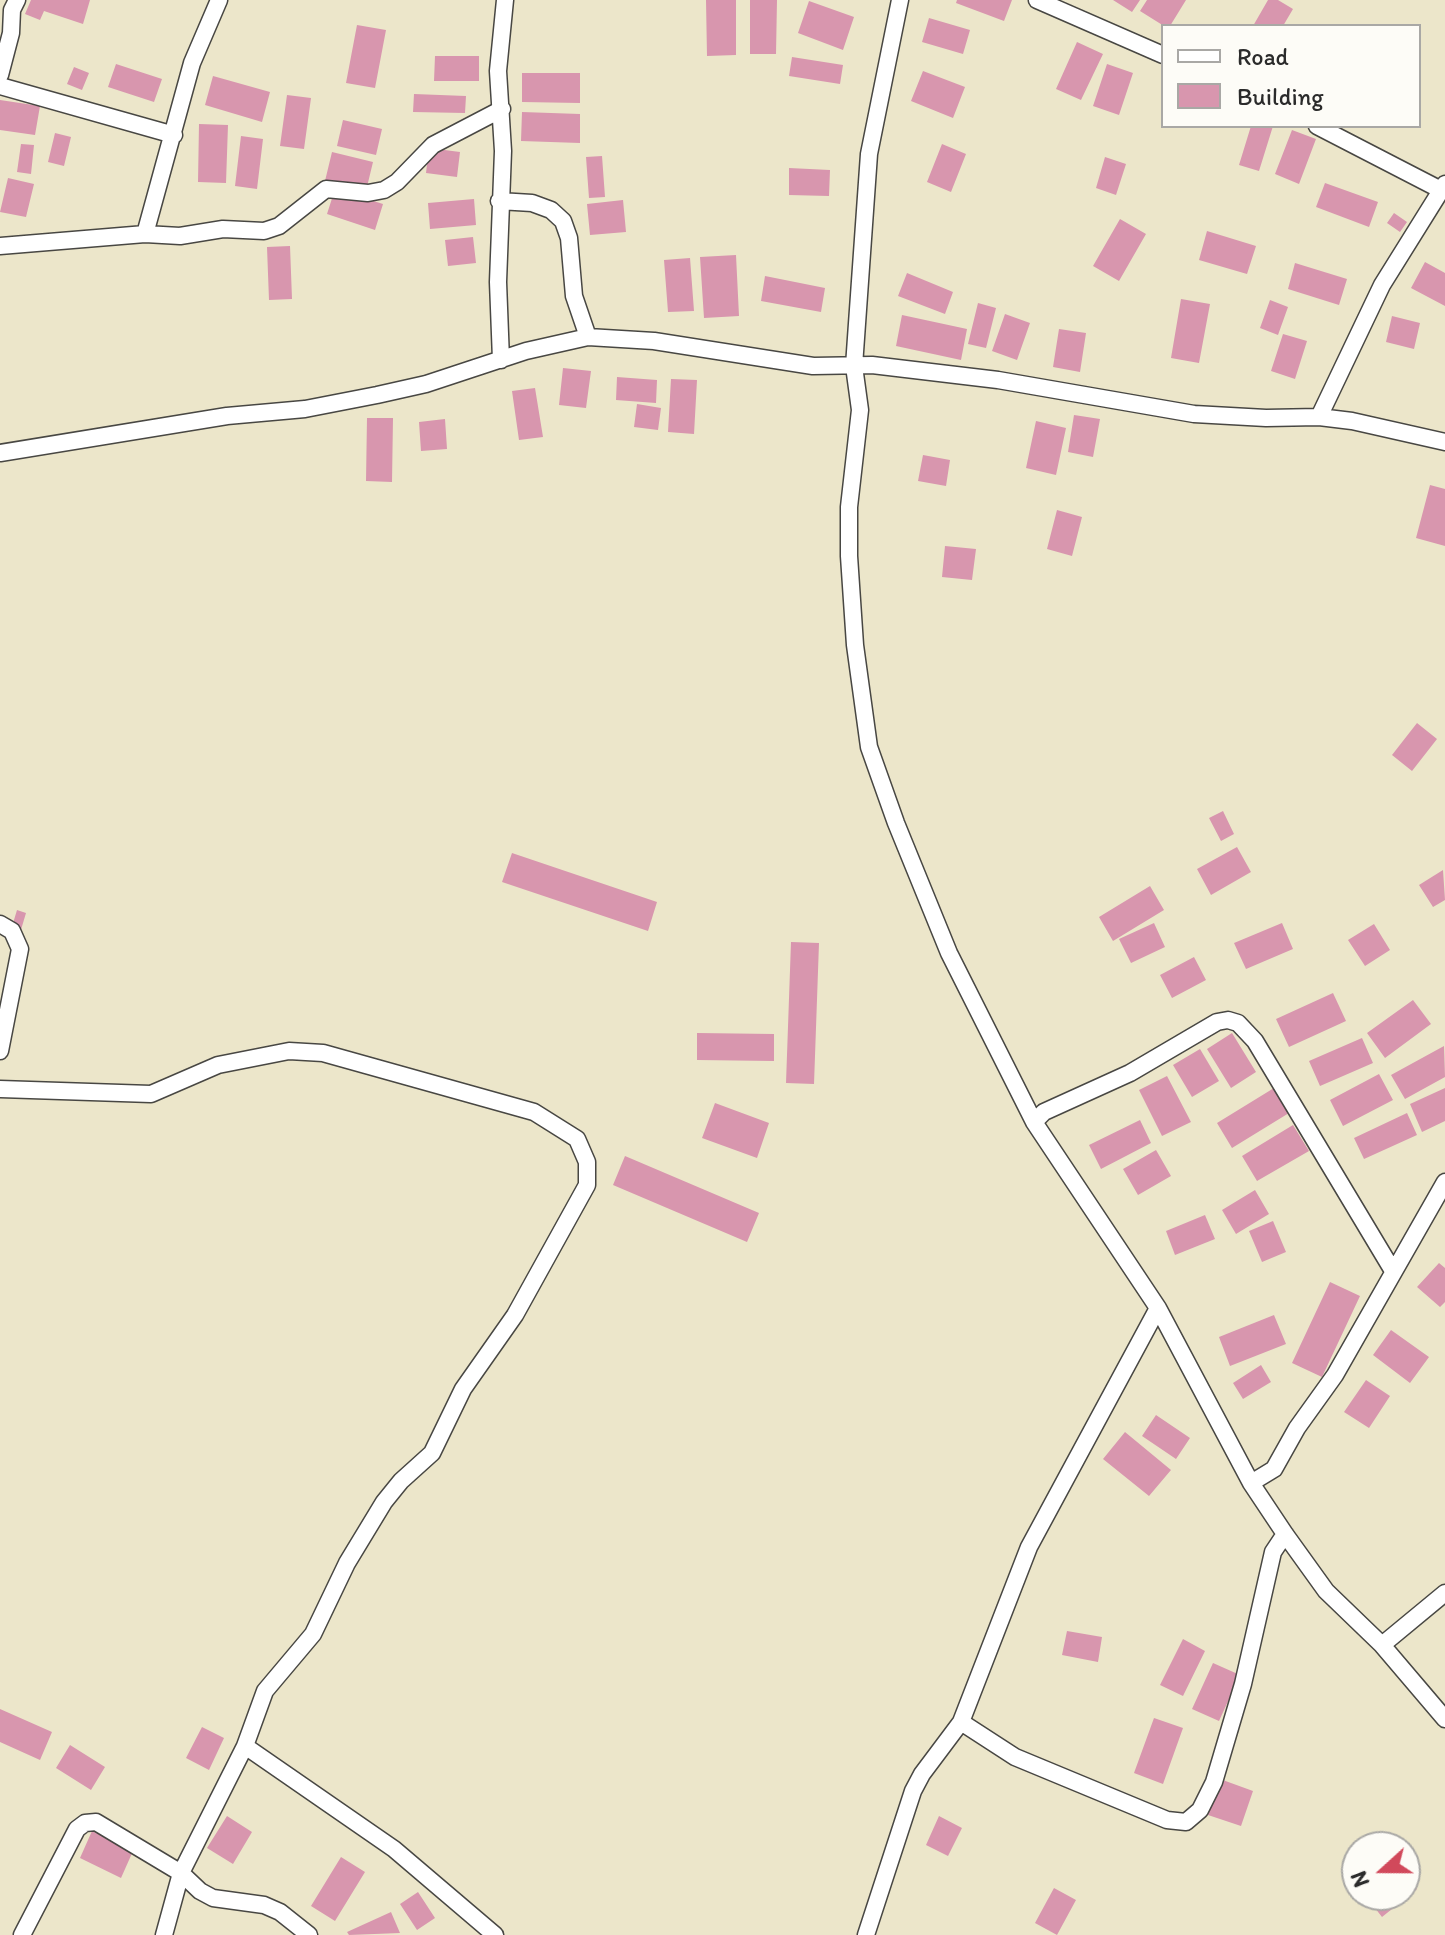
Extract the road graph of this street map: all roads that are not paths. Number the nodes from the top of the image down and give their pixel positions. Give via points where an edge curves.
1 (17, 0) edge
2 (219, 0) edge
3 (505, 0) edge
4 (899, 0) edge
5 (1037, 0) edge
6 (1161, 54) edge
7 (0, 75) edge
8 (0, 86) edge
9 (502, 109) junction
10 (1321, 128) edge
11 (174, 135) junction
12 (1443, 187) edge
13 (499, 201) junction
14 (145, 234) junction
15 (0, 246) edge
16 (588, 337) junction
17 (501, 360) junction
18 (854, 366) junction
19 (1319, 417) junction
20 (1445, 442) edge
21 (0, 453) edge
22 (0, 924) edge
23 (0, 1051) edge
24 (0, 1089) edge
25 (1034, 1122) junction
26 (1445, 1182) edge
27 (1393, 1271) junction
28 (1158, 1308) junction
29 (1251, 1483) junction
30 (1285, 1534) junction
31 (1445, 1593) edge
32 (1382, 1645) junction
33 (1445, 1719) edge
34 (961, 1722) junction
35 (245, 1746) junction
36 (181, 1873) junction
37 (22, 1935) edge
38 (164, 1935) edge
39 (309, 1935) edge
40 (495, 1935) edge
41 (866, 1935) edge

1 - 7 street
2 - 11 street via 192,63
3 - 9 street via 498,71
4 - 18 street via 869,154
5 - 6 street
8 - 11 street
9 - 13 street
9 - 14 street via 433,145 384,190 326,189 279,226 264,231
10 - 12 street
11 - 14 street
12 - 19 street via 1382,285
13 - 16 street via 532,203 563,221 574,296
13 - 17 street
14 - 15 street
16 - 17 street
16 - 18 street via 654,341 813,366
17 - 21 street via 426,384 305,409 227,416
18 - 19 street via 998,380 1194,414
18 - 25 street via 860,410 849,507 852,609 869,747 949,953
19 - 20 street
22 - 23 street via 12,931 20,949
24 - 35 street via 151,1094 218,1065 289,1051 323,1053 534,1112 577,1139 587,1162 587,1185 515,1315 463,1389 432,1453 384,1502 313,1634 265,1691
25 - 27 street via 1217,1022 1238,1023 1255,1041
25 - 28 street
26 - 27 street
27 - 29 street via 1274,1469
28 - 29 street
28 - 34 street via 1029,1547
29 - 30 street
30 - 32 street via 1326,1591
30 - 34 street via 1273,1552 1214,1782 1200,1810 1186,1822 1167,1820 1015,1757
31 - 32 street
32 - 33 street
34 - 41 street via 913,1791
35 - 36 street
35 - 40 street via 394,1849
36 - 37 street via 96,1822 85,1823 77,1829
36 - 38 street
36 - 39 street via 213,1898 264,1905

